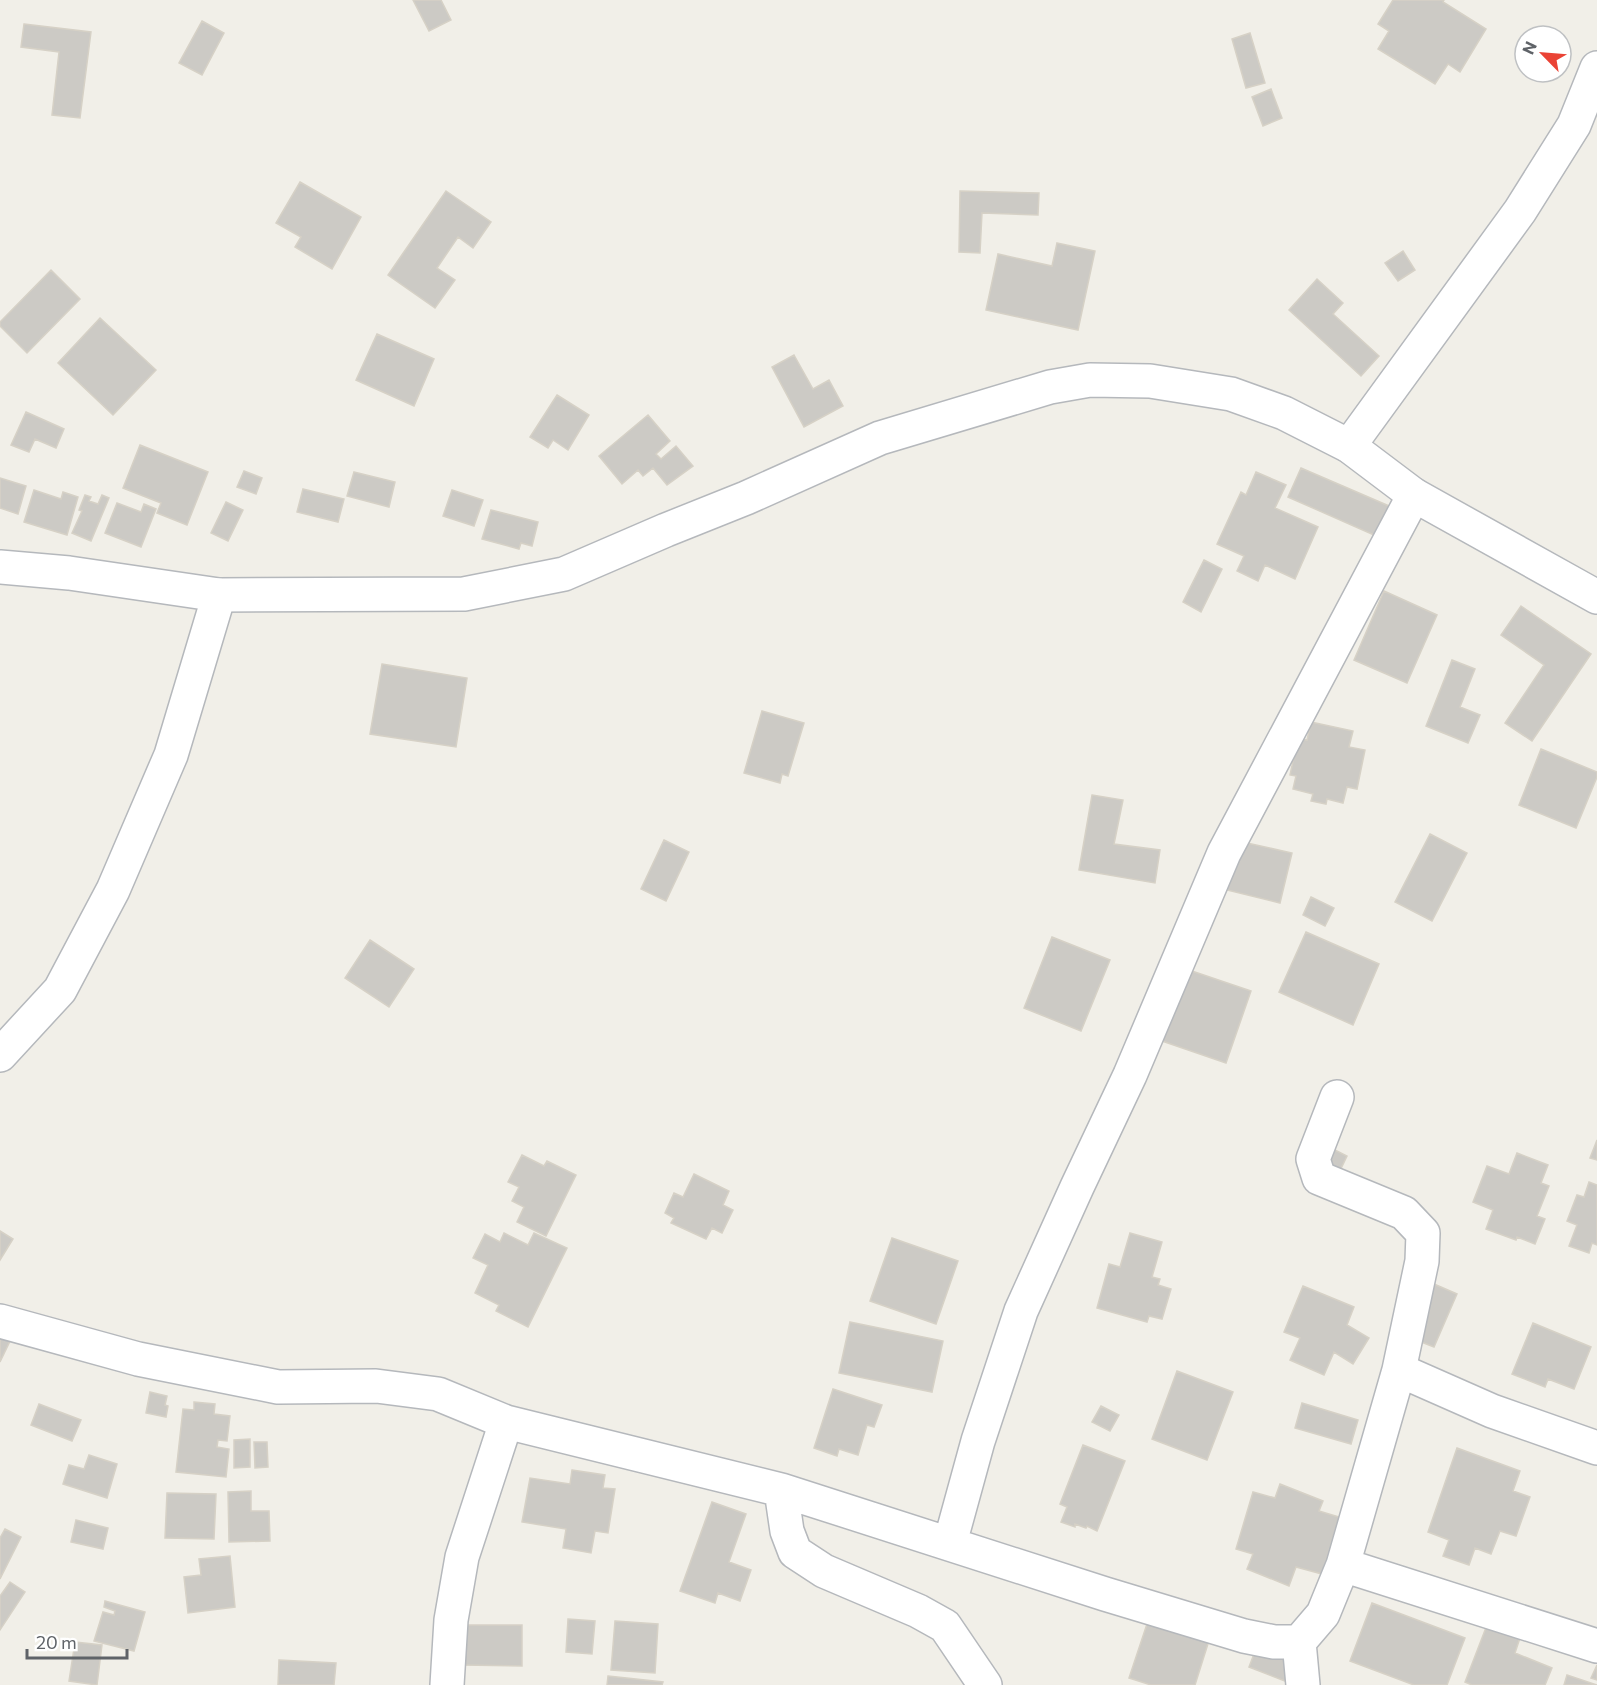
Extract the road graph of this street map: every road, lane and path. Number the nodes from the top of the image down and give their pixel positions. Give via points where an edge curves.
1 (1597, 68) edge
2 (1349, 446) junction
3 (1414, 495) junction
4 (0, 567) edge
5 (219, 595) junction
6 (1597, 597) edge
7 (0, 1055) edge
8 (1337, 1097) dead end
9 (0, 1321) edge
10 (1400, 1370) junction
11 (506, 1422) junction
12 (1597, 1448) edge
13 (781, 1490) junction
14 (950, 1543) junction
15 (1343, 1565) junction
16 (1299, 1642) junction
17 (1597, 1646) edge
18 (447, 1685) edge
19 (985, 1685) edge
20 (1303, 1685) edge

1 - 2 street via 1574,125 1520,211
2 - 3 street
2 - 5 street via 1284,413 1231,394 1150,381 1090,380 1050,387 880,438 564,574 464,594
3 - 6 street
3 - 14 street via 1224,853 1130,1075 1021,1311 978,1441
4 - 5 street
5 - 7 street via 171,755 113,890 60,990
8 - 10 street via 1313,1159 1319,1178 1404,1213 1423,1233 1422,1261
9 - 11 street via 138,1359 278,1387 376,1386 438,1394
10 - 12 street via 1492,1411
10 - 15 street
11 - 13 street
11 - 18 street via 462,1557 451,1620
13 - 14 street
13 - 19 street via 787,1531 795,1552 824,1571 945,1626
14 - 16 street via 1244,1636
15 - 16 street via 1323,1614
15 - 17 street
16 - 20 street

